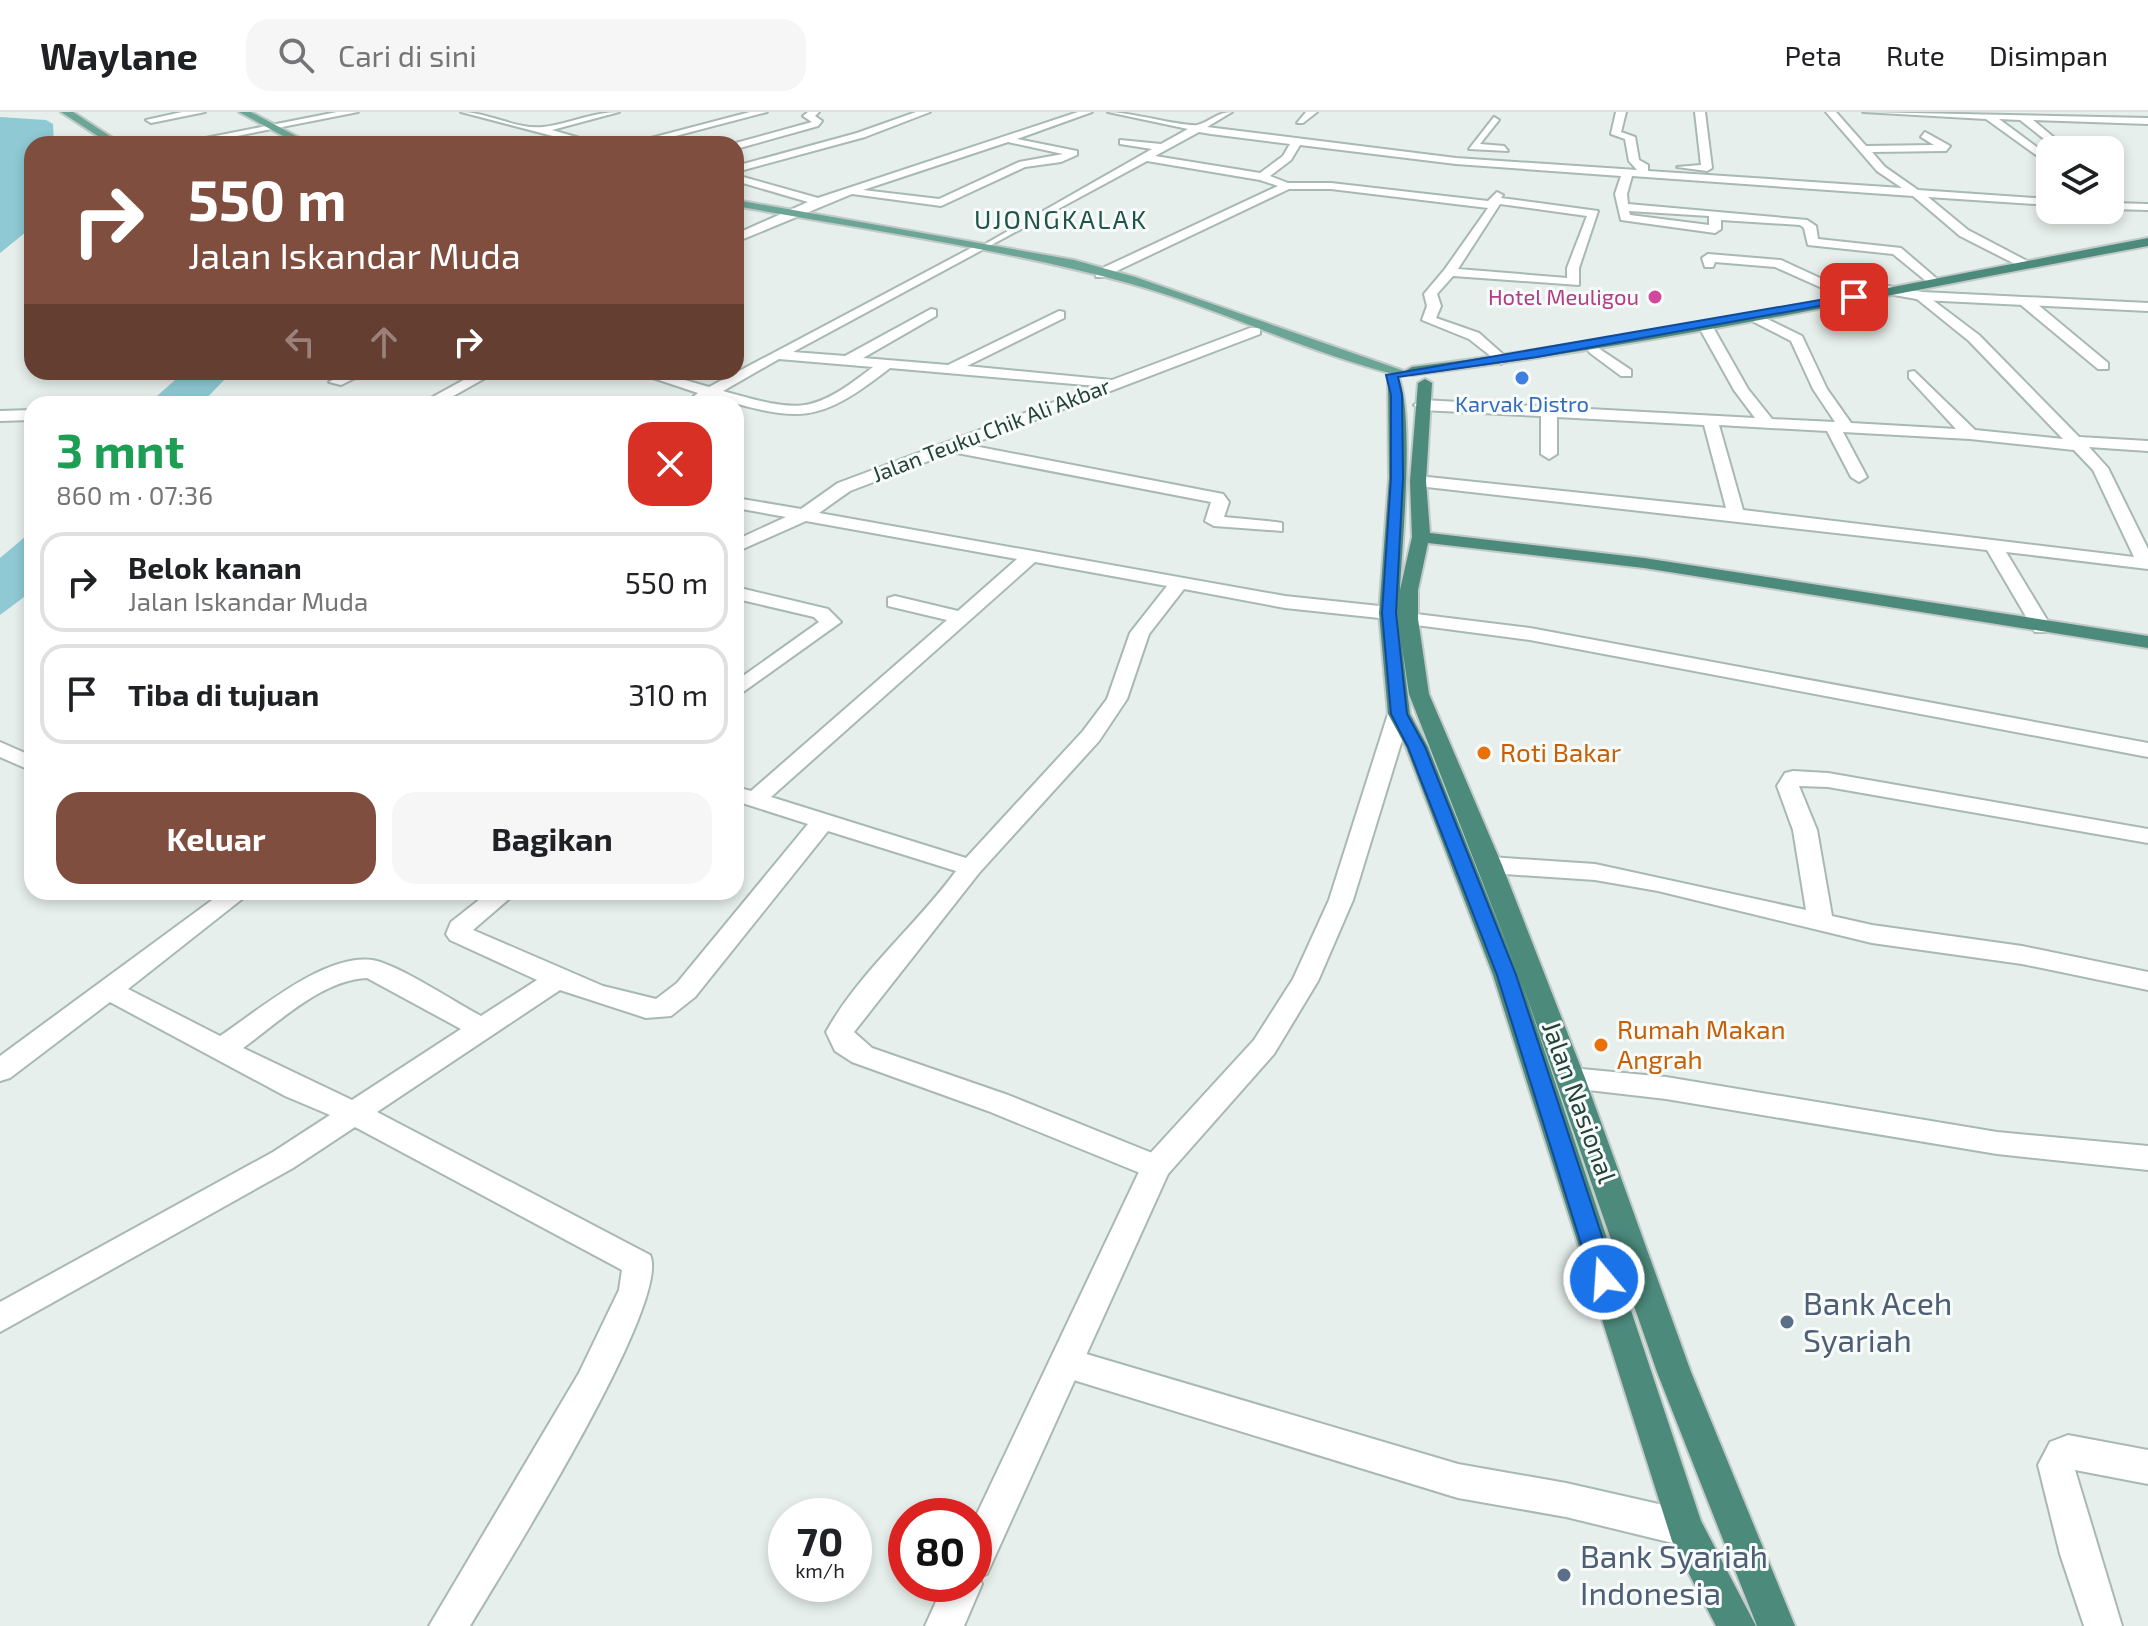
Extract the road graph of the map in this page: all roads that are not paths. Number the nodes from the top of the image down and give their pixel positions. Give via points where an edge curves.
1 (66, 112) edge
2 (200, 112) edge
3 (244, 112) edge
4 (353, 112) edge
5 (466, 112) edge
6 (614, 112) edge
7 (762, 112) edge
8 (814, 112) edge
9 (895, 112) edge
10 (1087, 112) edge
11 (1113, 112) edge
12 (1312, 112) edge
13 (1621, 112) edge
14 (1700, 112) edge
15 (1831, 112) edge
16 (1868, 112) edge
17 (558, 113) edge
18 (921, 114) edge
19 (1221, 115) edge
20 (1990, 117) junction
21 (2024, 118) junction
22 (151, 120) dead end
23 (1494, 120) dead end
24 (1300, 121) dead end
25 (2148, 121) edge
26 (518, 126) junction
27 (276, 127) junction
28 (1198, 128) junction
29 (539, 130) junction
30 (1925, 135) dead end
31 (104, 136) edge
32 (237, 136) edge
33 (292, 136) edge
34 (563, 136) edge
35 (665, 136) edge
36 (2046, 136) edge
37 (1006, 140) junction
38 (1124, 142) dead end
39 (1296, 143) junction
40 (744, 144) edge
41 (1165, 148) junction
42 (1865, 149) junction
43 (1521, 150) dead end
44 (1918, 151) junction
45 (2033, 151) joint
46 (2036, 153) edge
47 (1148, 158) junction
48 (1928, 159) dead end
49 (1636, 165) junction
50 (1526, 166) junction
51 (744, 167) edge
52 (1627, 174) junction
53 (1262, 177) junction
54 (744, 180) edge
55 (1287, 186) junction
56 (850, 192) junction
57 (1919, 195) junction
58 (2036, 201) edge
59 (818, 202) junction
60 (1494, 202) junction
61 (2124, 206) edge
62 (744, 207) edge
63 (2148, 207) edge
64 (788, 215) junction
65 (1611, 215) junction
66 (744, 234) edge
67 (2148, 244) edge
68 (981, 248) junction
69 (1709, 264) dead end
70 (2025, 265) junction
71 (1837, 271) dead end
72 (1450, 272) junction
73 (1100, 274) junction
74 (1931, 281) junction
75 (1892, 292) junction
76 (1922, 296) junction
77 (1854, 297) junction
78 (2026, 302) junction
79 (2148, 307) edge
80 (931, 313) dead end
81 (1059, 315) dead end
82 (1759, 319) junction
83 (1707, 329) junction
84 (1255, 331) junction
85 (1595, 350) junction
86 (781, 355) junction
87 (1501, 360) junction
88 (845, 362) junction
89 (885, 365) junction
90 (2103, 366) dead end
91 (949, 369) junction
92 (1626, 373) dead end
93 (1398, 374) junction
94 (744, 375) edge
95 (1914, 375) dead end
96 (341, 380) edge
97 (474, 380) edge
98 (668, 380) edge
99 (735, 380) edge
100 (1427, 381) junction
101 (336, 382) dead end
102 (1115, 382) junction
103 (711, 393) junction
104 (443, 396) edge
105 (706, 396) edge
106 (726, 396) edge
107 (744, 399) edge
108 (1422, 405) junction
109 (1549, 410) junction
110 (24, 415) edge
111 (0, 416) edge
112 (1710, 419) junction
113 (1766, 422) junction
114 (1839, 426) junction
115 (1970, 434) junction
116 (2079, 444) junction
117 (948, 446) junction
118 (2148, 446) edge
119 (1549, 454) dead end
120 (1859, 477) dead end
121 (1418, 481) junction
122 (744, 504) edge
123 (1736, 514) junction
124 (804, 515) junction
125 (1276, 527) dead end
126 (1421, 537) junction
127 (744, 543) edge
128 (1994, 547) junction
129 (1034, 554) junction
130 (2148, 564) edge
131 (1179, 583) junction
132 (744, 595) dead end
133 (895, 602) dead end
134 (1399, 602) junction
135 (959, 617) junction
136 (2042, 628) junction
137 (2148, 642) edge
138 (744, 685) edge
139 (1399, 714) junction
140 (0, 749) edge
141 (2148, 750) edge
142 (24, 760) edge
143 (745, 798) edge
144 (823, 821) junction
145 (2148, 836) edge
146 (1490, 865) junction
147 (971, 868) junction
148 (229, 900) edge
149 (496, 900) edge
150 (1821, 923) junction
151 (557, 979) junction
152 (2148, 981) edge
153 (110, 991) junction
154 (480, 1027) junction
155 (223, 1048) junction
156 (0, 1071) edge
157 (1571, 1078) junction
158 (352, 1112) junction
159 (2145, 1163) edge
160 (1156, 1167) junction
161 (0, 1318) edge
162 (1066, 1363) junction
163 (1643, 1400) junction
164 (1685, 1401) junction
165 (2148, 1467) edge
166 (992, 1522) edge
167 (1685, 1528) junction
168 (955, 1602) edge
169 (448, 1626) edge
170 (944, 1626) edge
171 (1737, 1626) edge
172 (1776, 1626) edge
173 (2103, 1626) edge

1 - 31 main road
2 - 22 street
3 - 27 main road
4 - 27 street
5 - 26 street
6 - 29 street
7 - 35 street
8 - 40 street via 808,116 816,123
9 - 18 street
10 - 37 street
11 - 28 street
12 - 24 street
13 - 49 street via 1616,134 1630,137
14 - 49 street via 1707,166
15 - 42 street
16 - 20 street
17 - 26 street
18 - 51 street
19 - 28 street
20 - 21 street
20 - 45 street
21 - 25 street
21 - 36 street
23 - 43 street via 1473,147
26 - 29 street
27 - 32 street
27 - 33 main road
28 - 39 street
28 - 41 street
29 - 34 street
30 - 44 street via 1946,148
37 - 56 street
37 - 56 street via 1073,153 1026,163 941,203
38 - 41 street
39 - 50 street
39 - 53 street via 1287,158
41 - 47 street
42 - 44 street
42 - 57 street via 1896,181
44 - 48 street
45 - 46 street
47 - 53 street
47 - 68 street
49 - 52 street
49 - 57 street
50 - 52 street
50 - 60 street
52 - 65 street
53 - 55 street
54 - 59 street
55 - 60 street
55 - 73 street
56 - 59 street
57 - 58 street
57 - 70 street via 1964,233
59 - 64 street
60 - 65 street
60 - 72 street
61 - 63 street
62 - 64 main road
64 - 66 street
64 - 68 main road
65 - 72 street via 1589,233 1573,268 1574,282
65 - 74 street via 1803,222 1810,226 1812,242 1897,251
67 - 70 highway
67 - 75 highway
68 - 73 main road via 1057,260
68 - 84 main road via 1112,280
68 - 86 street
69 - 77 street via 1708,258 1777,263
70 - 74 highway
71 - 75 street
72 - 87 street via 1430,294 1434,306 1429,320 1474,336
73 - 93 main road via 1131,280
74 - 75 highway
75 - 76 street
75 - 77 highway
75 - 82 highway
76 - 78 street
76 - 116 street via 1974,338
77 - 87 highway
78 - 79 street
78 - 90 street
80 - 88 street
81 - 91 street
82 - 83 highway
82 - 114 street via 1797,339
83 - 85 highway
83 - 113 street
84 - 93 main road
84 - 102 street, Jalan Teuku Chik Ali Akbar
85 - 92 street
85 - 100 highway
86 - 88 street
86 - 94 street
87 - 93 highway
88 - 89 street
89 - 91 street
89 - 107 street via 809,412
91 - 102 street
93 - 100 highway via 1424,374
93 - 134 highway, Jalan Nasional
95 - 115 street
96 - 101 street
97 - 104 street
98 - 103 street
99 - 103 street
100 - 108 highway, Jalan Nasional
102 - 117 street, Jalan Teuku Chik Ali Akbar
103 - 105 street
103 - 106 street
108 - 109 street
108 - 121 highway, Jalan Nasional
109 - 112 street
109 - 119 street
110 - 111 street
112 - 113 street
112 - 123 street
113 - 114 street
114 - 115 street
114 - 120 street
115 - 116 street
116 - 118 street
116 - 130 street via 2100,468
117 - 124 street, Jalan Teuku Chik Ali Akbar via 844,487
117 - 125 street via 1218,499 1214,521
121 - 123 street
121 - 126 highway, Jalan Nasional
122 - 124 street
123 - 128 street
124 - 127 street, Jalan Teuku Chik Ali Akbar
124 - 129 street
126 - 134 highway, Jalan Nasional
126 - 136 highway via 1658,565
128 - 130 street
128 - 136 street
129 - 131 street
129 - 135 street
131 - 134 street via 1285,602
131 - 147 street via 1140,633 1117,699 1091,736
132 - 138 street via 821,613 831,622
133 - 135 street
134 - 139 highway, Jalan Nasional
134 - 141 street via 1530,634
134 - 146 highway, Jalan Nasional via 1426,716
135 - 143 street
136 - 137 highway
139 - 160 street via 1341,900 1305,981 1264,1047
139 - 163 highway, Jalan Nasional via 1417,747 1506,975
140 - 142 street
143 - 144 street
144 - 147 street
144 - 151 street via 670,1005 641,1008
145 - 150 street via 1793,778 1788,786 1805,830
146 - 150 street via 1642,880
146 - 157 highway, Jalan Nasional
147 - 160 street via 849,1015 841,1039 862,1055
148 - 153 street
149 - 151 street via 458,932
150 - 152 street
151 - 154 street
153 - 155 street
153 - 156 street
154 - 155 street via 371,969 354,968
154 - 158 street
155 - 158 street
157 - 159 street via 1666,1088
157 - 164 highway, Jalan Nasional
158 - 161 street via 283,1160
158 - 169 street via 632,1258 640,1269 636,1291 583,1397
160 - 162 street
162 - 166 street
162 - 167 street via 1458,1481
163 - 164 highway
163 - 167 highway, Jalan Nasional
164 - 172 highway, Jalan Nasional
165 - 173 street via 2068,1452 2056,1465
167 - 171 highway, Jalan Nasional
168 - 170 street

